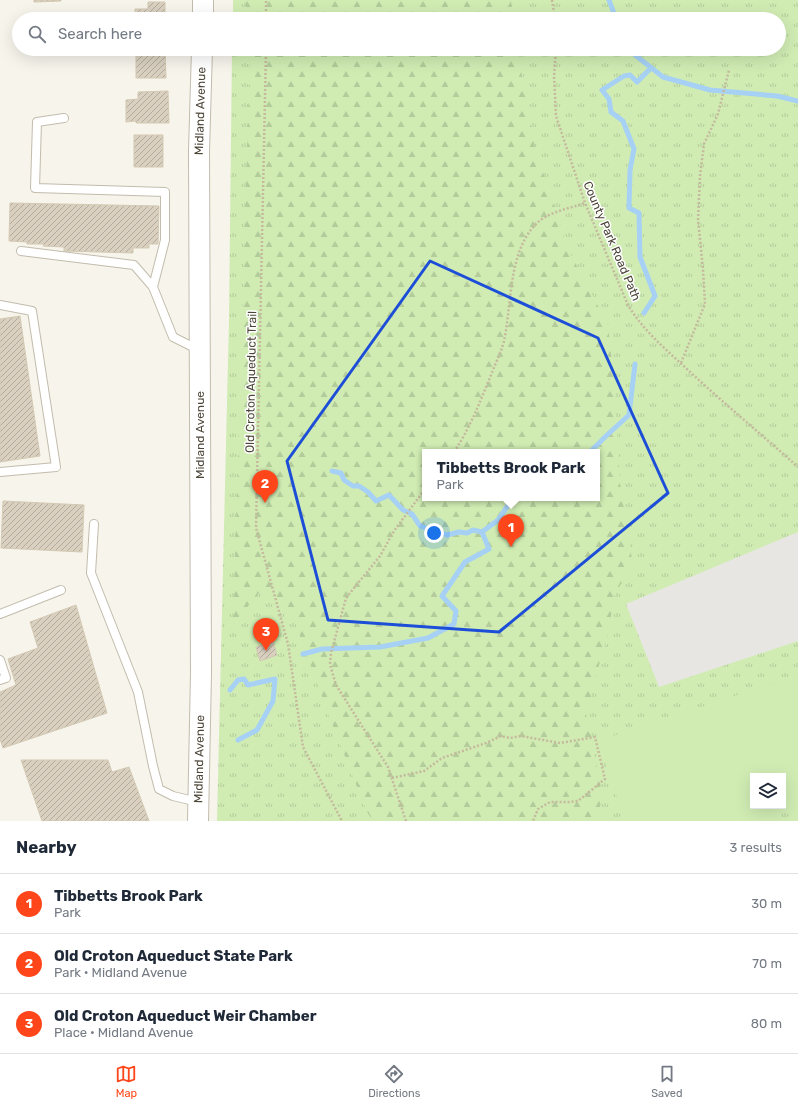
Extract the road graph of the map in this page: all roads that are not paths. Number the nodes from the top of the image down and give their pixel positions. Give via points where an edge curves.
1 (203, 0) edge
2 (203, 12) edge
3 (202, 56) edge
4 (64, 118) dead end
5 (21, 252) dead end
6 (153, 287) junction
7 (0, 305) edge
8 (200, 351) junction
9 (0, 472) edge
10 (94, 524) dead end
11 (61, 590) dead end
12 (0, 614) edge
13 (0, 660) edge
14 (0, 680) edge
15 (199, 816) edge

1 - 2 street
3 - 8 street, Midland Avenue via 199,151
4 - 6 lane via 36,122 35,188 164,192 165,240
5 - 6 lane via 134,265
6 - 8 lane via 173,337
7 - 9 lane via 32,311 56,467
8 - 15 street, Midland Avenue
10 - 15 lane via 91,573 138,692 159,788
11 - 12 lane
13 - 14 lane via 6,678

